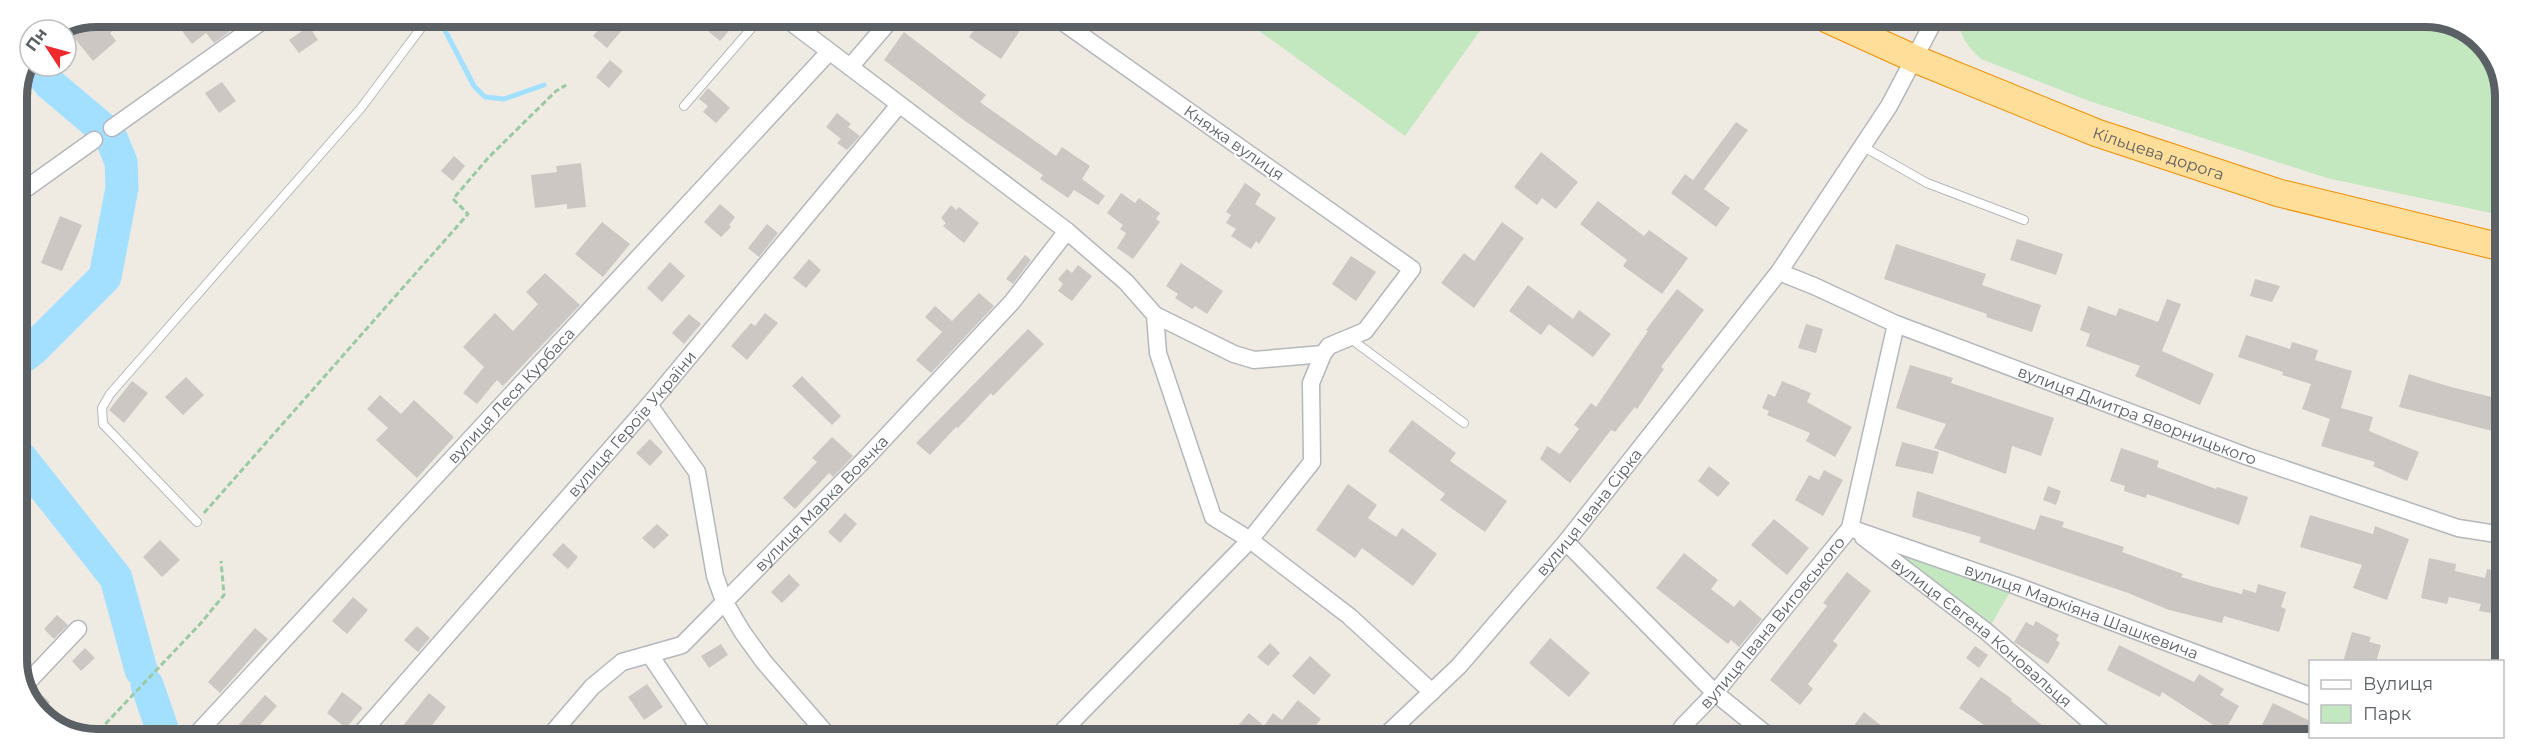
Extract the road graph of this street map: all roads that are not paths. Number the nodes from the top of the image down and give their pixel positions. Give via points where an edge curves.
1 (254, 27) edge
2 (422, 27) edge
3 (752, 27) edge
4 (797, 27) edge
5 (884, 27) edge
6 (1070, 27) edge
7 (1845, 27) edge
8 (1931, 27) edge
9 (829, 52) junction
10 (1915, 59) junction
11 (850, 67) junction
12 (899, 105) junction
13 (684, 106) dead end
14 (112, 128) joint
15 (94, 140) joint
16 (1862, 146) junction
17 (27, 187) edge
18 (2024, 220) dead end
19 (1067, 231) junction
20 (2495, 246) edge
21 (1779, 272) junction
22 (1155, 315) junction
23 (1896, 324) junction
24 (1352, 339) junction
25 (1323, 354) junction
26 (649, 405) junction
27 (1464, 423) dead end
28 (197, 522) road end
29 (1850, 528) junction
30 (2495, 534) edge
31 (1250, 540) junction
32 (1566, 542) junction
33 (724, 602) junction
34 (78, 629) dead end
35 (650, 655) junction
36 (30, 679) edge
37 (1432, 692) junction
38 (1715, 693) junction
39 (2309, 696) edge
40 (201, 729) edge
41 (365, 729) edge
42 (556, 729) edge
43 (700, 729) edge
44 (822, 729) edge
45 (1065, 729) edge
46 (1393, 729) edge
47 (1681, 729) edge
48 (1760, 729) edge
49 (2098, 729) edge

1 - 14 street
2 - 28 lane via 361,108 110,394 102,408 103,424
3 - 13 lane
4 - 9 street
5 - 11 street
6 - 24 street, Княжа вулиця via 1412,269 1365,331
7 - 10 highway, Кільцева дорога
8 - 10 street, вулиця Івана Сірка
9 - 11 street
9 - 40 street, вулиця Леся Курбаса
10 - 16 street, вулиця Івана Сірка
10 - 20 highway, Кільцева дорога via 2097,133 2280,193
11 - 12 street
12 - 19 street
12 - 26 street, вулиця Героїв України
14 - 15 lane
15 - 17 street
16 - 18 lane via 1927,183
16 - 21 street, вулиця Івана Сірка
19 - 22 street via 1126,282
19 - 33 street, вулиця Марка Вовчка via 1012,302
21 - 23 street, вулиця Дмитра Яворницького
21 - 32 street, вулиця Івана Сірка
22 - 25 street via 1254,360
22 - 31 street via 1158,353 1213,517
23 - 29 street, вулиця Івана Виговського
23 - 30 street, вулиця Дмитра Яворницького via 2246,456 2458,528
24 - 25 street via 1329,346
24 - 27 lane
25 - 31 street via 1311,383 1312,462
26 - 33 street via 697,472 715,576
26 - 41 street, вулиця Героїв України
29 - 38 street, вулиця Івана Виговського
29 - 39 street, вулиця Маркіяна Шашкевича
29 - 49 street, вулиця Євгена Коновальця via 1987,633
31 - 37 street via 1349,616
31 - 45 street
32 - 37 street, вулиця Івана Сірка
32 - 38 street
33 - 35 street, вулиця Марка Вовчка via 682,645
33 - 44 street via 764,662
34 - 36 street
35 - 42 street, вулиця Марка Вовчка via 622,662 592,687
35 - 43 street
37 - 46 street, вулиця Івана Сірка
38 - 47 street, вулиця Івана Виговського
38 - 48 street

